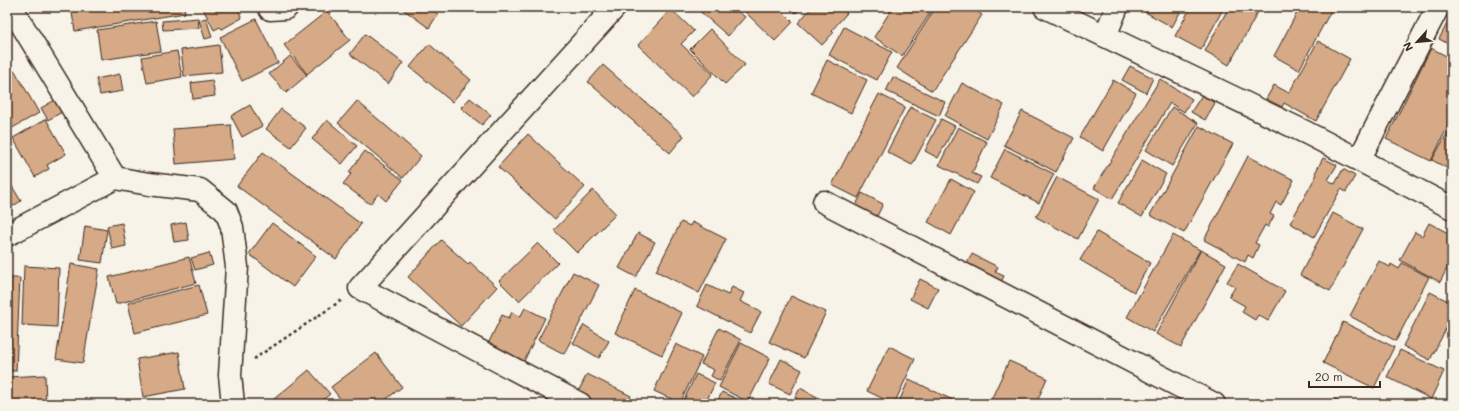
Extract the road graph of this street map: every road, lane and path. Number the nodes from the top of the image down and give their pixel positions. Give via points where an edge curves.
1 (11, 7) edge
2 (615, 7) edge
3 (1045, 7) edge
4 (1117, 7) edge
5 (1438, 7) edge
6 (1105, 36) junction
7 (1359, 160) junction
8 (115, 178) junction
9 (824, 202) dead end
10 (1452, 208) edge
11 (7, 235) edge
12 (360, 288) junction
13 (230, 375) junction
14 (233, 404) edge
15 (580, 404) edge
16 (1214, 404) edge

1 - 8 street
2 - 12 street
3 - 6 street
4 - 6 street
5 - 7 street
6 - 7 street
7 - 10 street
8 - 11 street
8 - 13 street via 200,190 226,211 232,227 237,267
9 - 16 street
12 - 13 path
12 - 15 street
13 - 14 street

